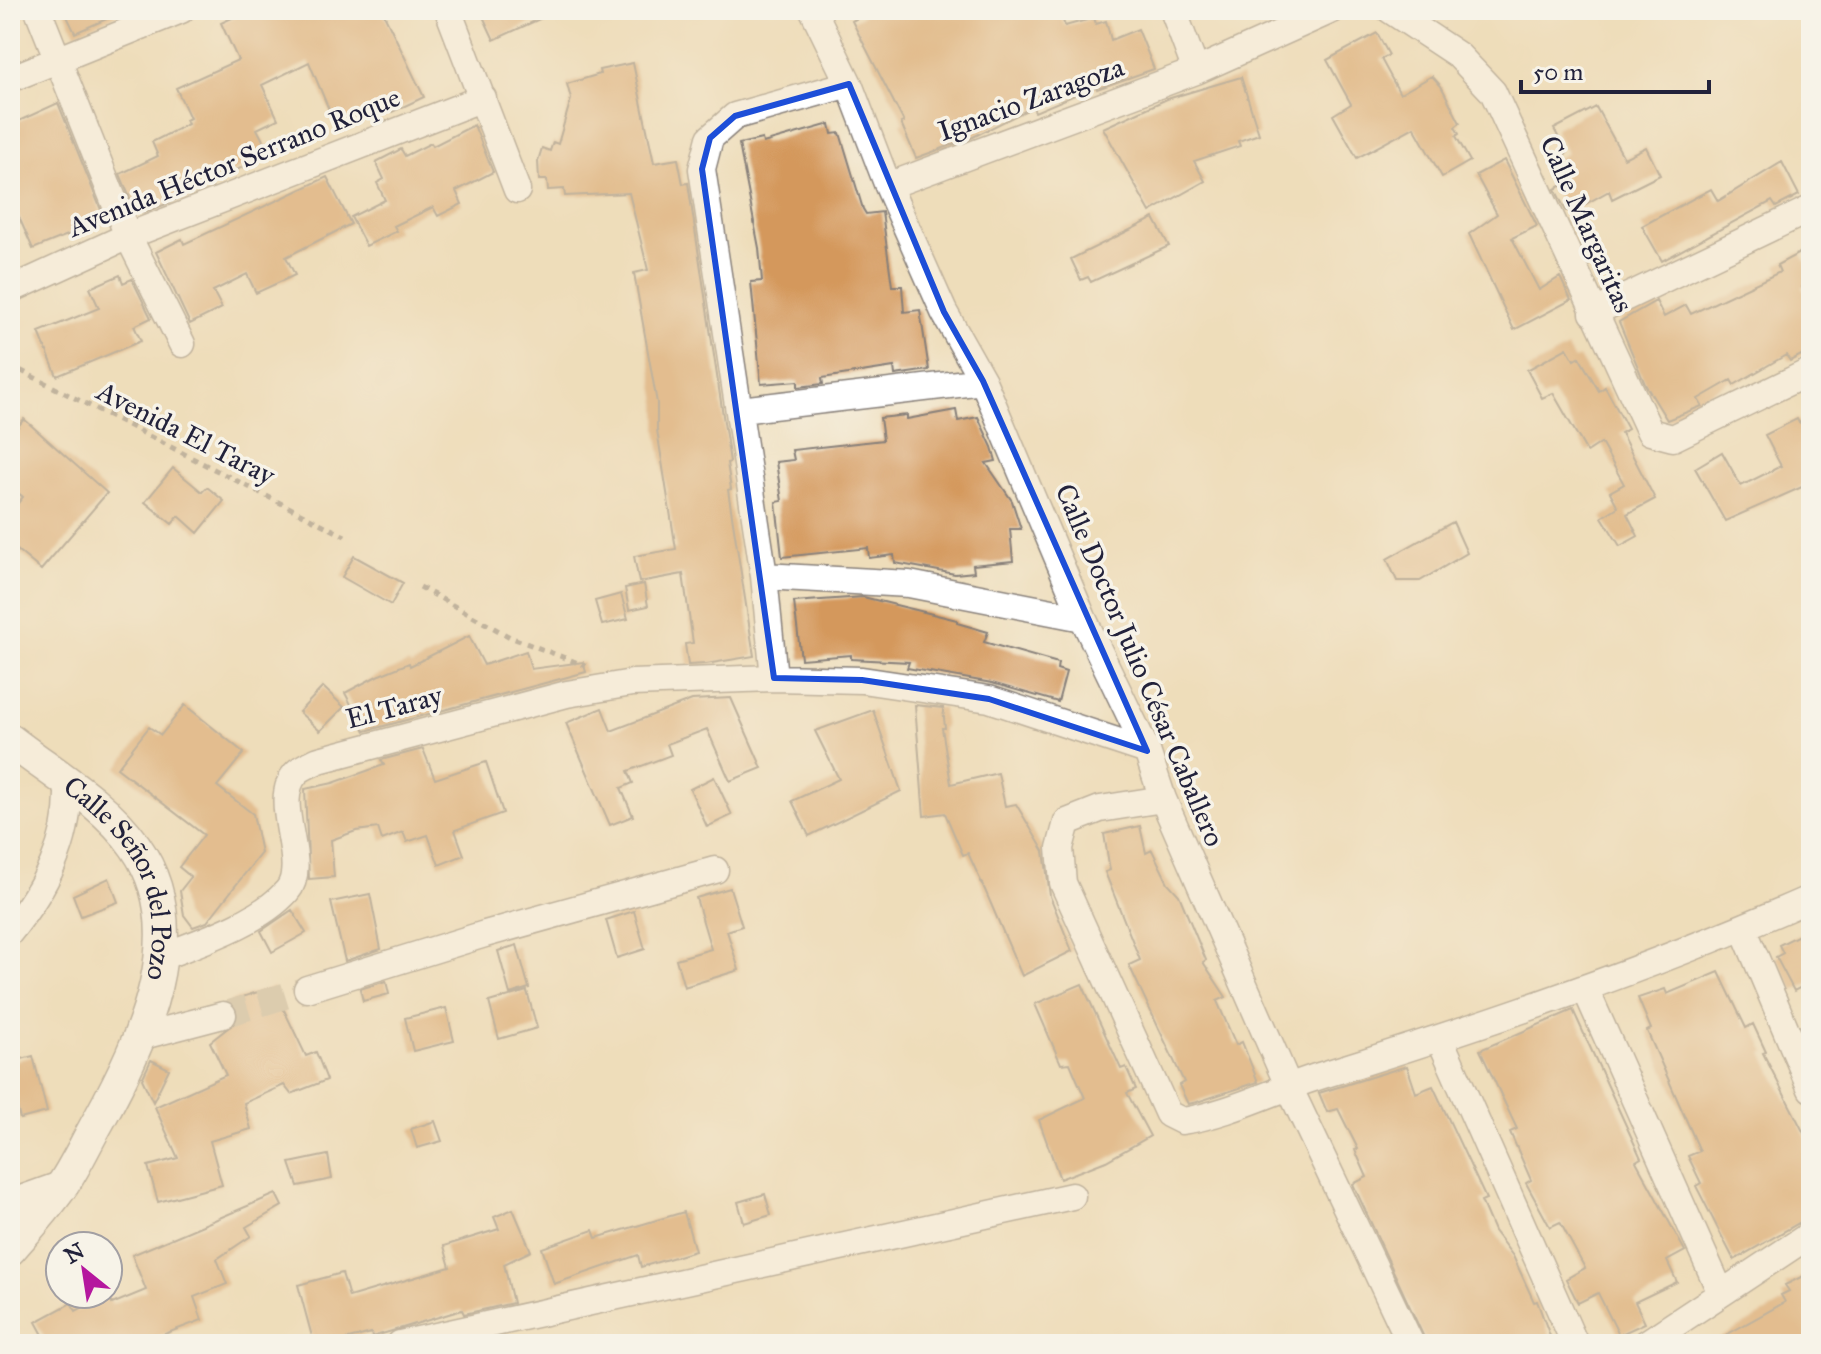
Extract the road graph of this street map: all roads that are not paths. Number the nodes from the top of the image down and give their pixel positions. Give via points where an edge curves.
1 (38, 10) edge
2 (181, 10) edge
3 (448, 10) edge
4 (813, 10) edge
5 (1173, 10) edge
6 (1332, 10) edge
7 (1390, 10) edge
8 (57, 60) junction
9 (1196, 71) junction
10 (10, 79) edge
11 (849, 84) junction
12 (483, 98) junction
13 (888, 186) junction
14 (517, 190) dead end
15 (1806, 211) dead end
16 (128, 236) junction
17 (10, 290) edge
18 (1593, 313) junction
19 (182, 344) dead end
20 (1811, 371) edge
21 (983, 381) junction
22 (740, 410) junction
23 (764, 576) junction
24 (1083, 618) junction
25 (774, 678) junction
26 (10, 740) edge
27 (1147, 751) junction
28 (68, 786) junction
29 (1163, 799) junction
30 (715, 870) dead end
31 (1811, 898) edge
32 (1743, 928) junction
33 (10, 932) edge
34 (161, 957) junction
35 (1585, 988) junction
36 (307, 989) tunnel mouth
37 (223, 1015) tunnel mouth
38 (143, 1036) junction
39 (1440, 1039) junction
40 (1288, 1085) junction
41 (1811, 1089) edge
42 (63, 1184) junction
43 (1072, 1196) dead end
44 (10, 1203) edge
45 (1811, 1234) edge
46 (10, 1249) edge
47 (1720, 1291) junction
48 (400, 1344) edge
49 (1411, 1344) edge
50 (1575, 1344) edge
51 (1645, 1344) edge

1 - 8 street
2 - 8 street
3 - 12 street
4 - 11 street, Calle Doctor Julio César Caballero
5 - 9 street
6 - 9 street, Ignacio Zaragoza
7 - 18 street, Calle Margaritas via 1458,55 1493,92
8 - 10 street
8 - 16 street
9 - 13 street, Ignacio Zaragoza
11 - 13 street, Calle Doctor Julio César Caballero
11 - 22 street via 735,116 710,138 702,169
12 - 14 street
12 - 16 street, Avenida Héctor Serrano Roque
13 - 21 street, Calle Doctor Julio César Caballero via 944,312
15 - 18 street
16 - 17 street, Avenida Héctor Serrano Roque
16 - 19 street
18 - 20 street, Calle Margaritas via 1650,432 1673,438
21 - 22 street
21 - 24 street, Calle Doctor Julio César Caballero
22 - 23 street
23 - 24 street via 909,584
23 - 25 street
24 - 27 street, Calle Doctor Julio César Caballero
25 - 27 street, El Taray via 862,680 989,699
25 - 34 street, El Taray via 632,683 567,694 319,760 297,772 287,794 294,866 287,892 251,918
26 - 28 street, Calle Señor del Pozo
27 - 29 street, Calle Doctor Julio César Caballero
28 - 33 street via 63,842
28 - 34 street, Calle Señor del Pozo via 112,819 135,846 153,887
29 - 40 street, Calle Doctor Julio César Caballero
29 - 40 street via 1100,809 1067,822 1060,848 1063,883 1168,1114 1182,1121 1197,1119
30 - 36 street
31 - 32 street
32 - 35 street
32 - 41 street
34 - 38 street, Calle Señor del Pozo
35 - 39 street
35 - 47 street
37 - 38 street
38 - 42 street, Calle Señor del Pozo
39 - 40 street
39 - 50 street
40 - 49 street, Calle Doctor Julio César Caballero
42 - 44 street
42 - 46 street, Calle Señor del Pozo
43 - 48 street
45 - 47 street
47 - 51 street

